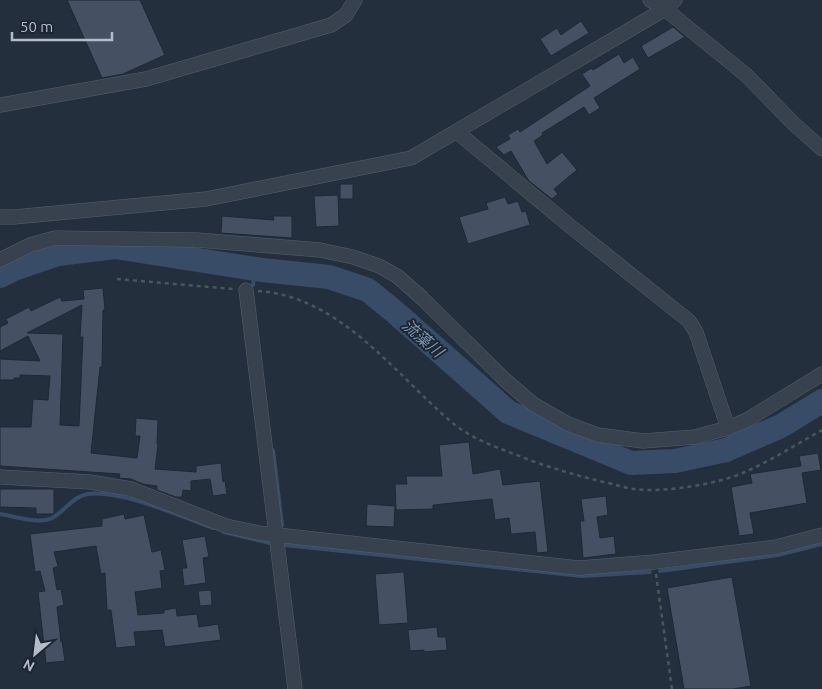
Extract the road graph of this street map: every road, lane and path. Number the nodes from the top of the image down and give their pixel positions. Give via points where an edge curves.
1 (355, 0) edge
2 (650, 0) edge
3 (670, 4) edge
4 (0, 105) edge
5 (457, 132) junction
6 (822, 149) edge
7 (0, 217) edge
8 (0, 260) edge
9 (117, 279) dead end
10 (246, 290) junction
11 (822, 374) edge
12 (728, 428) junction
13 (822, 430) edge
14 (0, 477) edge
15 (822, 535) edge
16 (277, 543) junction
17 (654, 562) junction
18 (295, 689) edge
19 (672, 689) edge

1 - 4 street via 346,15 322,28 146,79
2 - 3 street
3 - 5 street
3 - 6 street
5 - 7 street via 417,155 206,199
5 - 12 street via 689,321 696,332
8 - 12 street via 30,245 55,238 197,240 320,250 353,257 397,276 505,380 533,404 568,424 598,435 643,441 695,437
9 - 10 path
10 - 13 path via 276,292 313,305 380,354 464,433 565,473 635,489 708,484 744,472
10 - 16 street
11 - 12 street via 747,420
14 - 16 street via 90,482 132,489
15 - 17 street via 776,547
16 - 17 street via 579,568
16 - 18 street
17 - 19 path

